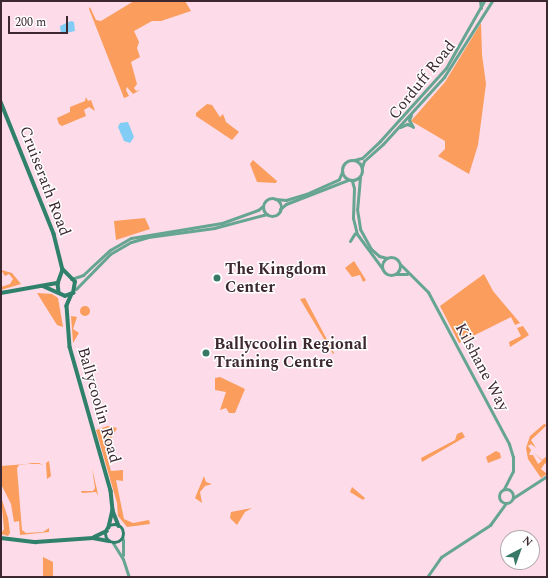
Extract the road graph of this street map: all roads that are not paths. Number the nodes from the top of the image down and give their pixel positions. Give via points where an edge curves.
1 (480, 1) edge
2 (484, 1) edge
3 (492, 1) edge
4 (480, 11) junction
5 (423, 100) junction
6 (1, 102) edge
7 (390, 136) junction
8 (354, 160) junction
9 (362, 167) junction
10 (342, 172) junction
11 (360, 177) junction
12 (350, 180) junction
13 (275, 199) junction
14 (263, 206) junction
15 (280, 210) junction
16 (267, 214) junction
17 (355, 227) junction
18 (361, 242) junction
19 (387, 258) junction
20 (400, 264) junction
21 (382, 268) junction
22 (63, 270) junction
23 (395, 274) junction
24 (407, 274) junction
25 (70, 278) junction
26 (59, 282) junction
27 (43, 286) junction
28 (76, 289) junction
29 (1, 293) edge
30 (61, 293) junction
31 (72, 294) junction
32 (67, 306) junction
33 (547, 476) edge
34 (509, 482) junction
35 (504, 489) junction
36 (511, 493) junction
37 (516, 495) junction
38 (513, 499) junction
39 (501, 500) junction
40 (506, 503) junction
41 (501, 509) junction
42 (113, 510) junction
43 (119, 526) junction
44 (108, 530) junction
45 (1, 538) edge
46 (92, 538) junction
47 (123, 539) junction
48 (111, 542) junction
49 (123, 559) junction
50 (129, 577) edge
51 (427, 577) edge

1 - 4 street
2 - 4 street, Corduff Road
3 - 5 street, Corduff Road via 456,61
4 - 8 street, Corduff Road via 442,72 380,141 362,158
5 - 7 street, Corduff Road
5 - 7 street via 409,118 413,127 403,125
6 - 22 main road, Cruiserath Road via 48,214
7 - 9 street, Corduff Road via 364,160
8 - 9 street
8 - 10 street via 346,162
9 - 11 street
10 - 12 street
10 - 13 street via 339,178 306,194 286,200
11 - 12 street
11 - 19 street via 357,209 360,230 372,250
12 - 15 street via 289,202
12 - 17 street
13 - 14 street via 268,199
13 - 15 street via 279,202
14 - 16 street
14 - 25 street via 222,222 131,238 110,250 82,275
15 - 16 street via 274,215
16 - 28 street via 214,228 148,237 132,242 110,254
17 - 18 street
17 - 18 street via 356,235 350,241
18 - 21 street
19 - 20 street via 395,258
19 - 21 street
20 - 23 street
20 - 24 street, Kilshane Way
21 - 23 street via 388,274
22 - 25 main road, Cruiserath Road
22 - 26 main road
23 - 24 street
24 - 34 street, Kilshane Way via 421,283 428,292 509,444 513,462
25 - 26 main road
25 - 28 main road, Cruiserath Road
26 - 27 main road
26 - 30 main road
27 - 29 main road via 18,288
27 - 30 main road
28 - 31 main road, Ballycoolin Road
30 - 31 main road
30 - 32 main road, Ballycoolin Road
31 - 32 main road, Ballycoolin Road
32 - 42 main road, Ballycoolin Road via 70,346 111,491
33 - 37 street
34 - 35 street, Kilshane Way
34 - 36 street, Kilshane Way
35 - 36 street
35 - 39 street via 499,494
36 - 37 street
36 - 38 street
37 - 38 street
38 - 40 street
39 - 40 street
39 - 41 street
40 - 41 street
41 - 51 street via 490,524 441,556
42 - 43 main road, Ballycoolin Road
42 - 44 main road, Ballycoolin Road
43 - 44 main road
43 - 47 main road, Ballycoolin Road via 124,533
44 - 46 main road
44 - 48 main road
45 - 46 main road via 36,542
46 - 48 main road
47 - 48 main road
47 - 49 street
48 - 49 street
49 - 50 street

